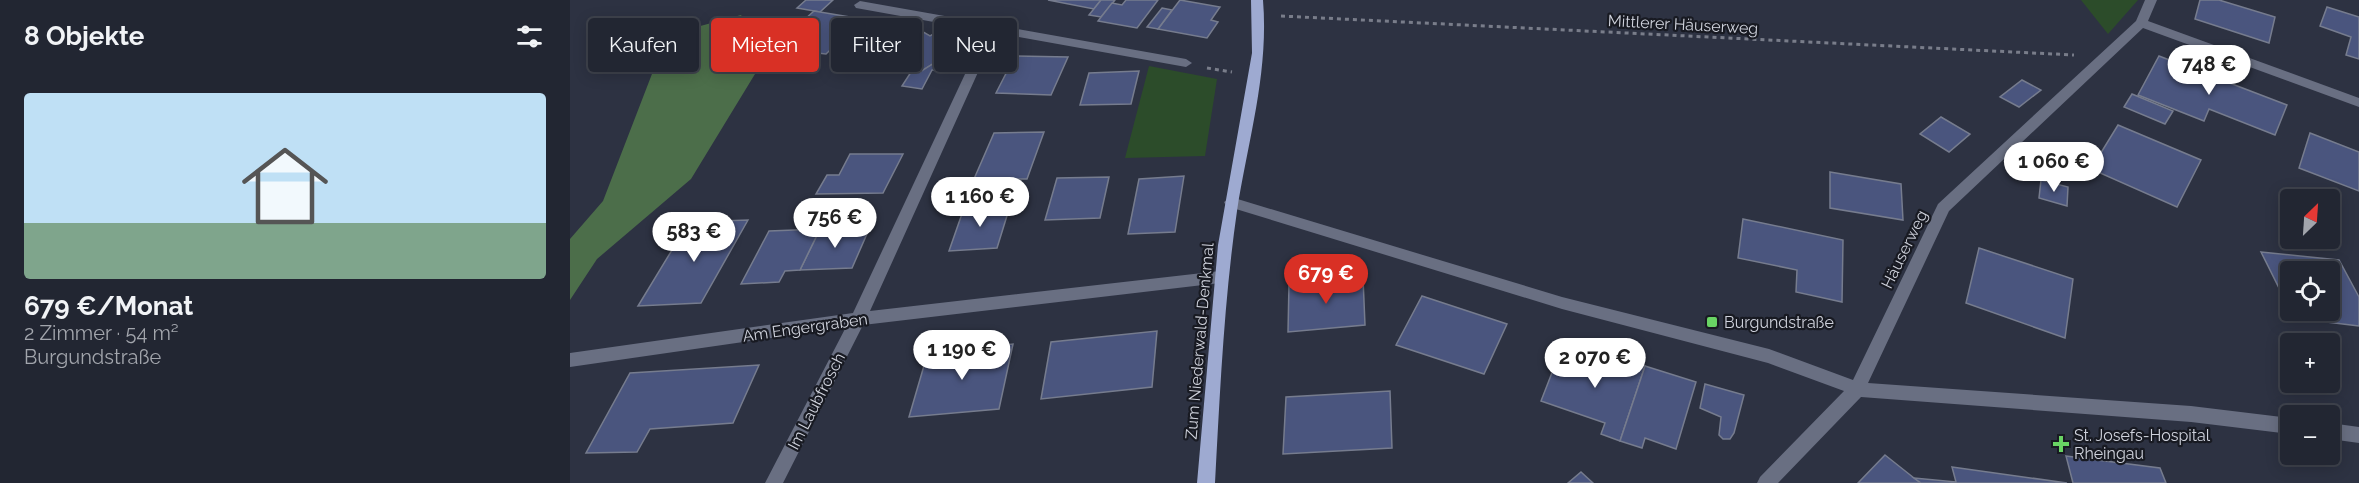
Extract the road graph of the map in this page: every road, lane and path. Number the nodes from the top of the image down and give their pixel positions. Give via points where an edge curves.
1 (1257, 0) edge
2 (2151, 0) edge
3 (860, 5) dead end
4 (1259, 15) junction
5 (935, 18) edge
6 (2141, 23) junction
7 (1017, 32) edge
8 (2105, 57) junction
9 (1186, 63) joint
10 (972, 72) edge
11 (1257, 72) junction
12 (2359, 103) edge
13 (1231, 202) junction
14 (1220, 277) junction
15 (858, 319) junction
16 (570, 360) edge
17 (1857, 389) junction
18 (2280, 425) edge
19 (2340, 432) edge
20 (2359, 435) edge
21 (774, 483) edge
22 (1206, 483) edge
23 (1766, 483) edge

1 - 4 main road, Zum Niederwald-Denkmal
2 - 6 street, Häuserweg
3 - 5 street
4 - 8 path, Mittlerer Häuserweg
4 - 11 main road, Zum Niederwald-Denkmal
6 - 8 street, Häuserweg
6 - 12 street
7 - 9 street
8 - 17 street, Häuserweg via 1943,208
9 - 11 path via 1218,71
10 - 15 street, Im Laubfrosch
11 - 13 main road, Zum Niederwald-Denkmal
13 - 14 main road, Zum Niederwald-Denkmal
13 - 17 street via 1562,303 1769,356
14 - 15 street, Am Engergraben
14 - 22 main road, Zum Niederwald-Denkmal
15 - 16 street, Am Engergraben
15 - 21 street, Im Laubfrosch
17 - 18 street via 2192,414
17 - 23 street, Häuserweg
19 - 20 street

